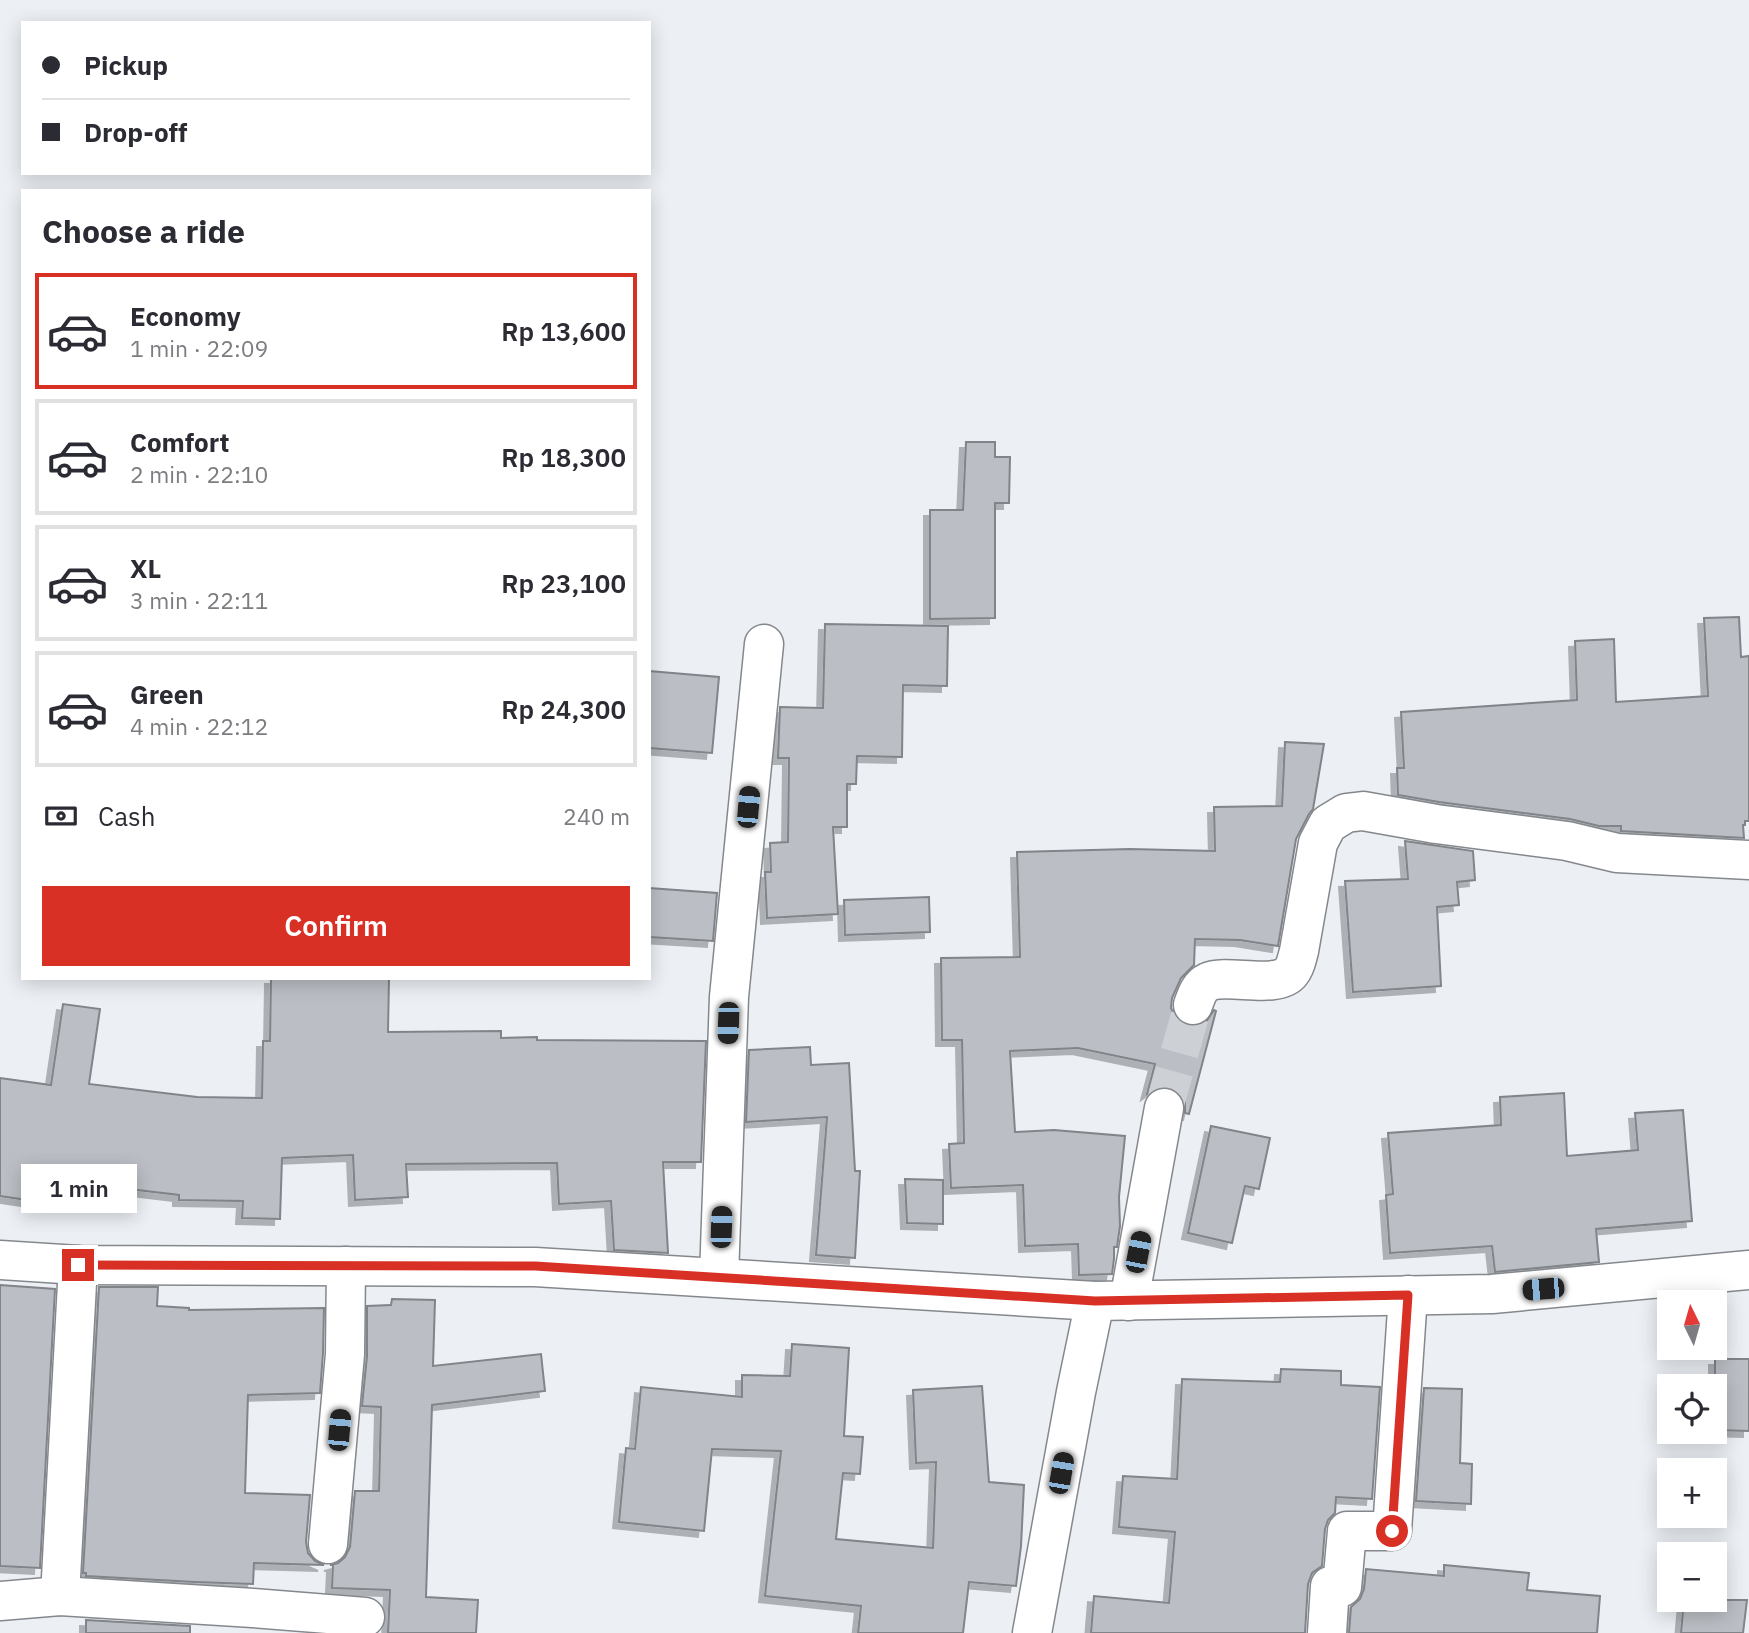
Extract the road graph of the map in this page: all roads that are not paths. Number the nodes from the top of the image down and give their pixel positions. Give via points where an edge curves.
1 (764, 644) dead end
2 (1749, 860) edge
3 (1193, 1005) tunnel mouth
4 (1164, 1108) tunnel mouth
5 (0, 1260) edge
6 (78, 1265) junction
7 (346, 1266) junction
8 (1749, 1270) edge
9 (719, 1277) junction
10 (1408, 1295) junction
11 (1112, 1301) junction
12 (328, 1544) dead end
13 (60, 1596) junction
14 (0, 1601) edge
15 (365, 1617) dead end
16 (252, 1620) edge
17 (1032, 1633) edge
18 (1327, 1633) edge

1 - 9 street via 729,998
2 - 3 street via 1617,853 1567,841 1363,811 1346,813 1328,824 1318,843 1299,951 1290,973 1271,980 1207,982
4 - 11 street
5 - 6 street
6 - 7 street
6 - 13 street
7 - 9 street via 535,1266
7 - 12 street via 345,1354
8 - 10 street via 1492,1294
9 - 11 street
10 - 11 street
10 - 18 street via 1392,1531 1346,1531 1342,1587 1330,1586
11 - 17 street via 1076,1392
13 - 14 street
13 - 16 street
15 - 16 street

